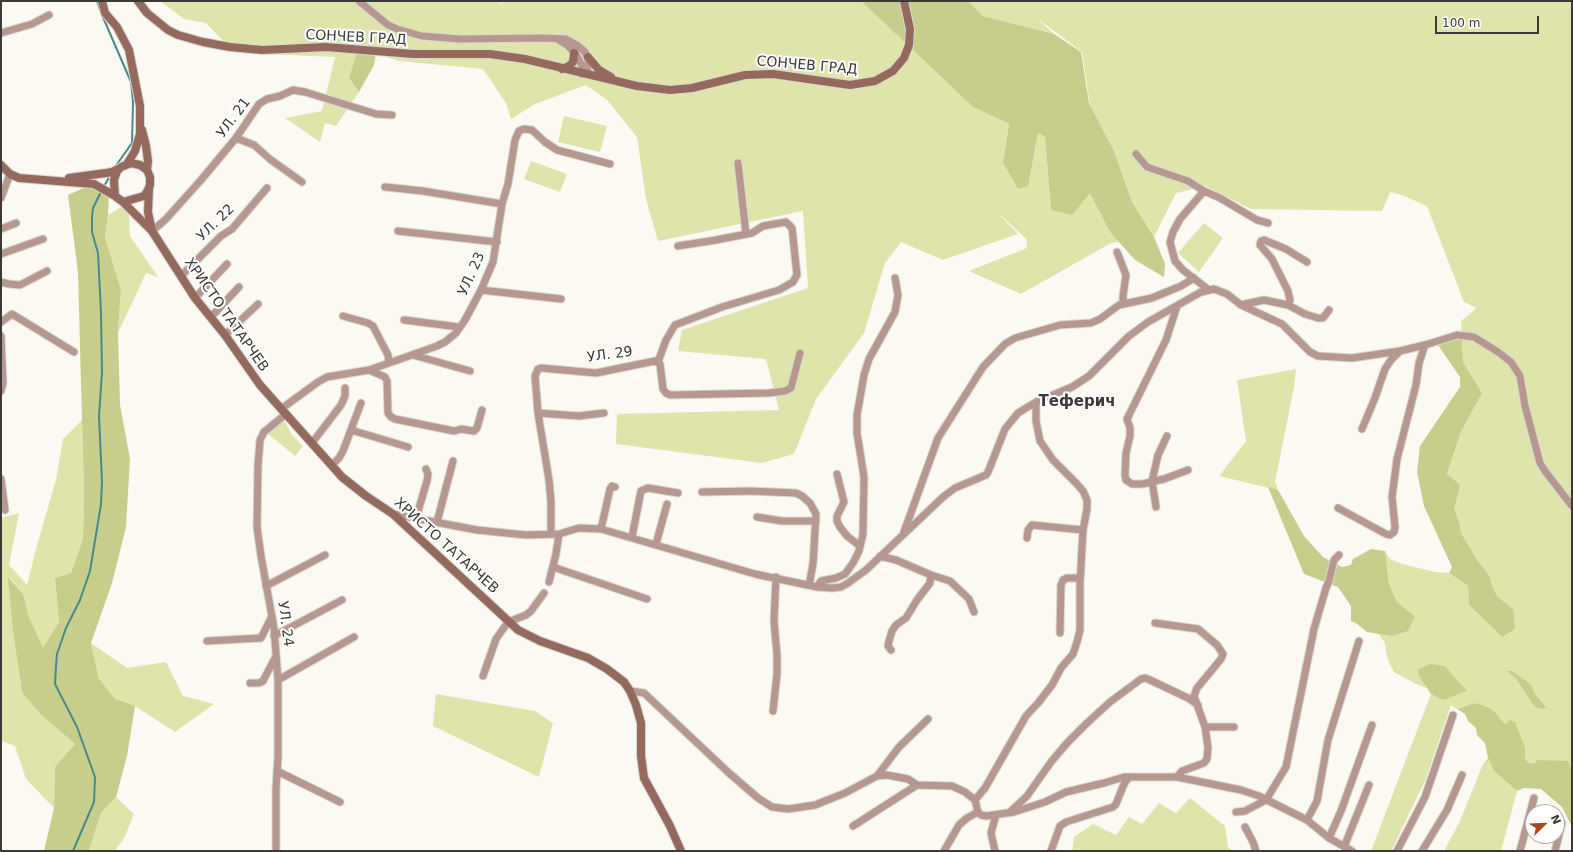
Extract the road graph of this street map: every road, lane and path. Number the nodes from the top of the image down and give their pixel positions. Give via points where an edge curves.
1 (102, 1) edge
2 (138, 1) edge
3 (358, 1) edge
4 (904, 1) edge
5 (49, 15) dead end
6 (1, 33) edge
7 (556, 38) junction
8 (574, 53) junction
9 (588, 58) junction
10 (562, 69) junction
11 (582, 74) junction
12 (618, 82) junction
13 (392, 115) dead end
14 (140, 125) junction
15 (236, 138) junction
16 (1136, 154) dead end
17 (738, 163) dead end
18 (610, 164) dead end
19 (1, 165) edge
20 (124, 165) junction
21 (147, 170) junction
22 (7, 177) edge
23 (58, 180) junction
24 (302, 182) dead end
25 (385, 187) dead end
26 (149, 188) junction
27 (267, 188) dead end
28 (1204, 191) junction
29 (115, 196) junction
30 (1, 198) edge
31 (123, 202) junction
32 (502, 204) junction
33 (16, 223) dead end
34 (1268, 223) dead end
35 (1, 229) edge
36 (152, 231) junction
37 (398, 231) dead end
38 (746, 234) junction
39 (43, 239) dead end
40 (497, 242) junction
41 (678, 246) dead end
42 (1117, 252) dead end
43 (1, 254) edge
44 (1307, 262) dead end
45 (227, 264) dead end
46 (47, 271) dead end
47 (182, 275) junction
48 (895, 278) dead end
49 (1194, 278) junction
50 (1, 282) edge
51 (239, 287) dead end
52 (481, 290) junction
53 (1209, 290) junction
54 (195, 298) junction
55 (561, 299) dead end
56 (1123, 303) junction
57 (258, 304) dead end
58 (1241, 305) junction
59 (1288, 305) junction
60 (1177, 306) junction
61 (1329, 310) dead end
62 (343, 316) dead end
63 (211, 317) junction
64 (404, 320) dead end
65 (1, 322) edge
66 (459, 328) junction
67 (225, 334) junction
68 (1, 336) edge
69 (1425, 345) junction
70 (1400, 351) junction
71 (74, 352) dead end
72 (800, 353) dead end
73 (411, 355) junction
74 (658, 362) junction
75 (389, 364) junction
76 (368, 370) junction
77 (470, 371) dead end
78 (344, 388) dead end
79 (1, 391) edge
80 (1036, 402) junction
81 (361, 403) dead end
82 (482, 410) dead end
83 (284, 412) junction
84 (538, 413) junction
85 (604, 413) dead end
86 (1362, 429) dead end
87 (351, 430) junction
88 (1166, 436) dead end
89 (312, 443) junction
90 (408, 447) dead end
91 (453, 461) dead end
92 (332, 465) junction
93 (426, 469) dead end
94 (1188, 470) dead end
95 (837, 474) dead end
96 (1, 479) edge
97 (1152, 482) junction
98 (615, 487) dead end
99 (702, 492) dead end
100 (678, 493) dead end
101 (667, 504) dead end
102 (1572, 506) edge
103 (1156, 507) dead end
104 (1338, 508) dead end
105 (5, 510) dead end
106 (392, 514) junction
107 (757, 517) dead end
108 (416, 518) junction
109 (437, 522) junction
110 (816, 522) junction
111 (601, 529) junction
112 (1083, 530) junction
113 (551, 534) junction
114 (559, 534) junction
115 (903, 534) junction
116 (632, 537) junction
117 (1026, 538) dead end
118 (656, 544) junction
119 (860, 546) junction
120 (325, 555) dead end
121 (1339, 555) dead end
122 (880, 556) junction
123 (553, 567) junction
124 (932, 575) junction
125 (776, 578) junction
126 (1080, 578) junction
127 (549, 582) dead end
128 (809, 585) junction
129 (266, 586) junction
130 (817, 587) junction
131 (544, 593) dead end
132 (647, 599) dead end
133 (342, 600) dead end
134 (974, 612) dead end
135 (272, 616) junction
136 (508, 622) junction
137 (1155, 622) dead end
138 (1060, 633) dead end
139 (274, 636) junction
140 (354, 637) dead end
141 (207, 641) dead end
142 (1359, 641) dead end
143 (891, 650) dead end
144 (277, 654) junction
145 (483, 676) dead end
146 (278, 680) junction
147 (250, 683) dead end
148 (630, 691) junction
149 (1198, 705) junction
150 (773, 711) dead end
151 (1453, 715) dead end
152 (928, 719) dead end
153 (1372, 725) dead end
154 (1205, 727) junction
155 (1234, 727) dead end
156 (277, 771) junction
157 (1462, 775) dead end
158 (877, 776) junction
159 (1129, 777) junction
160 (1177, 777) junction
161 (917, 785) junction
162 (1368, 785) dead end
163 (1534, 798) dead end
164 (975, 800) junction
165 (1266, 800) junction
166 (340, 802) dead end
167 (978, 812) junction
168 (1236, 812) dead end
169 (1008, 813) junction
170 (996, 815) junction
171 (1307, 820) junction
172 (853, 826) dead end
173 (1245, 827) dead end
174 (1329, 838) junction
175 (1344, 847) junction
176 (276, 851) edge
177 (681, 851) edge
178 (944, 851) edge
179 (995, 851) edge
180 (1051, 851) edge
181 (1256, 851) edge
182 (1352, 851) edge
183 (1397, 851) edge
184 (1422, 851) edge
185 (1520, 851) edge

1 - 14 main road via 105,13 117,27 129,50 140,106
2 - 10 main road, СОНЧЕВ ГРАД via 147,13 178,35 230,47 262,50 326,47 413,54 490,54 525,59
3 - 7 street via 388,25 422,36 451,39
4 - 12 main road, СОНЧЕВ ГРАД via 910,29 909,45 904,58 893,71 875,81 850,85 773,74 745,75 692,88 670,90
5 - 6 street via 32,24
7 - 8 street
7 - 9 street via 571,41
8 - 10 main road via 573,62
8 - 11 street via 581,64
9 - 11 street via 588,68
9 - 12 main road via 599,70
10 - 11 main road, СОНЧЕВ ГРАД
11 - 12 main road, СОНЧЕВ ГРАД
13 - 15 street, УЛ. 21 via 376,114 293,90 259,104
14 - 20 main road via 135,151
14 - 21 main road via 146,146
15 - 24 street via 254,145
15 - 36 street, УЛ. 21 via 186,197
16 - 28 street via 1147,168 1188,181
17 - 38 street
18 - 32 street, УЛ. 23 via 557,150 532,130 524,129 516,136
19 - 22 main road
20 - 21 main road via 136,163
20 - 23 main road via 112,172
20 - 29 main road via 115,175
21 - 26 main road via 150,177
22 - 23 main road
22 - 30 street
23 - 29 main road via 94,184
25 - 32 street
26 - 31 main road via 140,198
26 - 36 main road, ХРИСТО ТАТАРЧЕВ via 148,212
27 - 47 street, УЛ. 22 via 232,229 221,236
28 - 34 street via 1257,220
28 - 49 street via 1180,219 1170,242 1175,261
29 - 31 main road
31 - 36 main road, ХРИСТО ТАТАРЧЕВ
32 - 40 street, УЛ. 23
33 - 35 street
36 - 47 main road, ХРИСТО ТАТАРЧЕВ
37 - 40 street
38 - 41 street
38 - 74 street via 764,226 789,223 795,251 796,279 779,290 722,307 675,325
39 - 43 street
40 - 52 street, УЛ. 23 via 493,262
42 - 56 street via 1126,275
44 - 59 street via 1286,249 1264,240 1260,242 1288,291
45 - 54 street
46 - 50 street via 20,285
47 - 54 main road, ХРИСТО ТАТАРЧЕВ
48 - 119 street via 898,295 895,312 869,359 857,415 857,433 864,477
49 - 53 street
49 - 56 street via 1152,298
51 - 63 street
52 - 55 street
52 - 66 street, УЛ. 23
53 - 58 street via 1220,290
53 - 60 street
54 - 63 main road, ХРИСТО ТАТАРЧЕВ
56 - 115 street via 1091,323 1060,324 1015,338 993,355 938,438
57 - 67 street
58 - 59 street via 1264,300
58 - 70 street via 1282,324 1310,352 1318,356 1352,358
59 - 61 street via 1318,318 1323,318
60 - 80 street via 1134,333 1089,376
60 - 97 street via 1166,340 1127,419 1130,436 1125,466 1126,480 1132,484
62 - 75 street via 373,326 388,355
63 - 67 main road, ХРИСТО ТАТАРЧЕВ
64 - 66 street
65 - 71 street via 12,314
66 - 73 street, УЛ. 23 via 445,342
67 - 83 main road, ХРИСТО ТАТАРЧЕВ via 251,374
68 - 79 street
69 - 70 street
69 - 102 street via 1465,335 1486,344 1511,362 1520,376 1540,463 1544,472
69 - 104 street via 1397,459 1392,497 1394,532 1386,534
70 - 86 street via 1385,369
72 - 74 street via 791,388 769,393 670,395 664,391
73 - 75 street, УЛ. 23
73 - 77 street
74 - 84 street, УЛ. 29 via 596,373 538,369
75 - 76 street, УЛ. 23
76 - 82 street via 388,381 390,417 454,431 474,431
76 - 83 street, УЛ. 23 via 318,382
78 - 89 street via 345,396 341,405
80 - 112 street via 1036,422 1040,441 1053,460 1083,491 1087,500
80 - 115 street via 1026,407 1010,422 986,475 949,493
81 - 87 street
83 - 89 main road, ХРИСТО ТАТАРЧЕВ
83 - 129 street, УЛ. 24 via 264,432 260,440 257,527
84 - 85 street via 579,416
84 - 113 street, УЛ. 29 via 549,480
87 - 90 street
87 - 92 street via 343,451
88 - 97 street via 1158,455
89 - 92 main road, ХРИСТО ТАТАРЧЕВ
91 - 109 street
92 - 106 main road, ХРИСТО ТАТАРЧЕВ via 353,487
93 - 108 street via 427,481
94 - 97 street
95 - 119 street via 844,502 837,522 847,536
96 - 105 street
97 - 103 street
98 - 111 street via 612,486 610,489
99 - 110 street via 796,493 810,503 816,514
100 - 116 street via 648,488 641,491
101 - 118 street
106 - 108 street
106 - 136 main road, ХРИСТО ТАТАРЧЕВ
107 - 110 street
108 - 109 street
109 - 113 street via 477,530 526,535
110 - 128 street
111 - 114 street via 579,528
111 - 116 street
112 - 117 street via 1032,525
112 - 126 street
113 - 114 street
114 - 123 street
115 - 122 street
116 - 118 street
118 - 125 street
119 - 130 street via 845,574 821,582
120 - 129 street
121 - 165 street via 1334,560 1330,581 1314,629 1288,761
122 - 124 street
122 - 130 street via 857,577 841,587
123 - 127 street
123 - 132 street
124 - 134 street via 950,581 956,586 969,600
124 - 143 street via 930,583 906,618 892,631 888,646
125 - 128 street
125 - 150 street via 774,621 777,674
126 - 138 street via 1067,578 1061,585
126 - 164 street via 1080,630 1076,648 1026,716 985,788
128 - 130 street
129 - 135 street, УЛ. 24
131 - 136 street via 526,615
133 - 139 street
135 - 139 street, УЛ. 24
135 - 141 street via 261,638
136 - 145 street via 496,639
136 - 148 main road, ХРИСТО ТАТАРЧЕВ via 526,635 588,658 624,682
137 - 149 street via 1198,629 1222,651 1223,656 1196,691 1194,696
139 - 144 street, УЛ. 24
140 - 146 street
142 - 171 street via 1328,740 1317,801
144 - 146 street, УЛ. 24
144 - 147 street via 263,681
146 - 156 street, УЛ. 24
148 - 158 street via 644,693 729,773 772,807 788,809 815,805
148 - 177 main road, ХРИСТО ТАТАРЧЕВ via 641,723 644,778
149 - 154 street
149 - 169 street via 1150,680 1141,679 1087,723 1059,753 1027,796
151 - 183 street via 1425,797
152 - 158 street via 899,747
153 - 174 street
154 - 155 street
154 - 160 street via 1208,754 1206,761 1184,770
156 - 166 street
156 - 176 street, УЛ. 24
157 - 184 street via 1447,810
158 - 161 street via 894,775
159 - 160 street
159 - 169 street via 1066,792 1045,802
159 - 180 street via 1116,804 1112,807 1060,826
160 - 165 street via 1241,790
161 - 164 street via 952,786
161 - 172 street
162 - 175 street
163 - 185 street
164 - 167 street
165 - 168 street via 1245,811
165 - 171 street
167 - 170 street via 986,816
167 - 178 street via 959,825
169 - 170 street
170 - 179 street via 991,834
171 - 174 street
173 - 181 street
174 - 175 street
175 - 182 street

